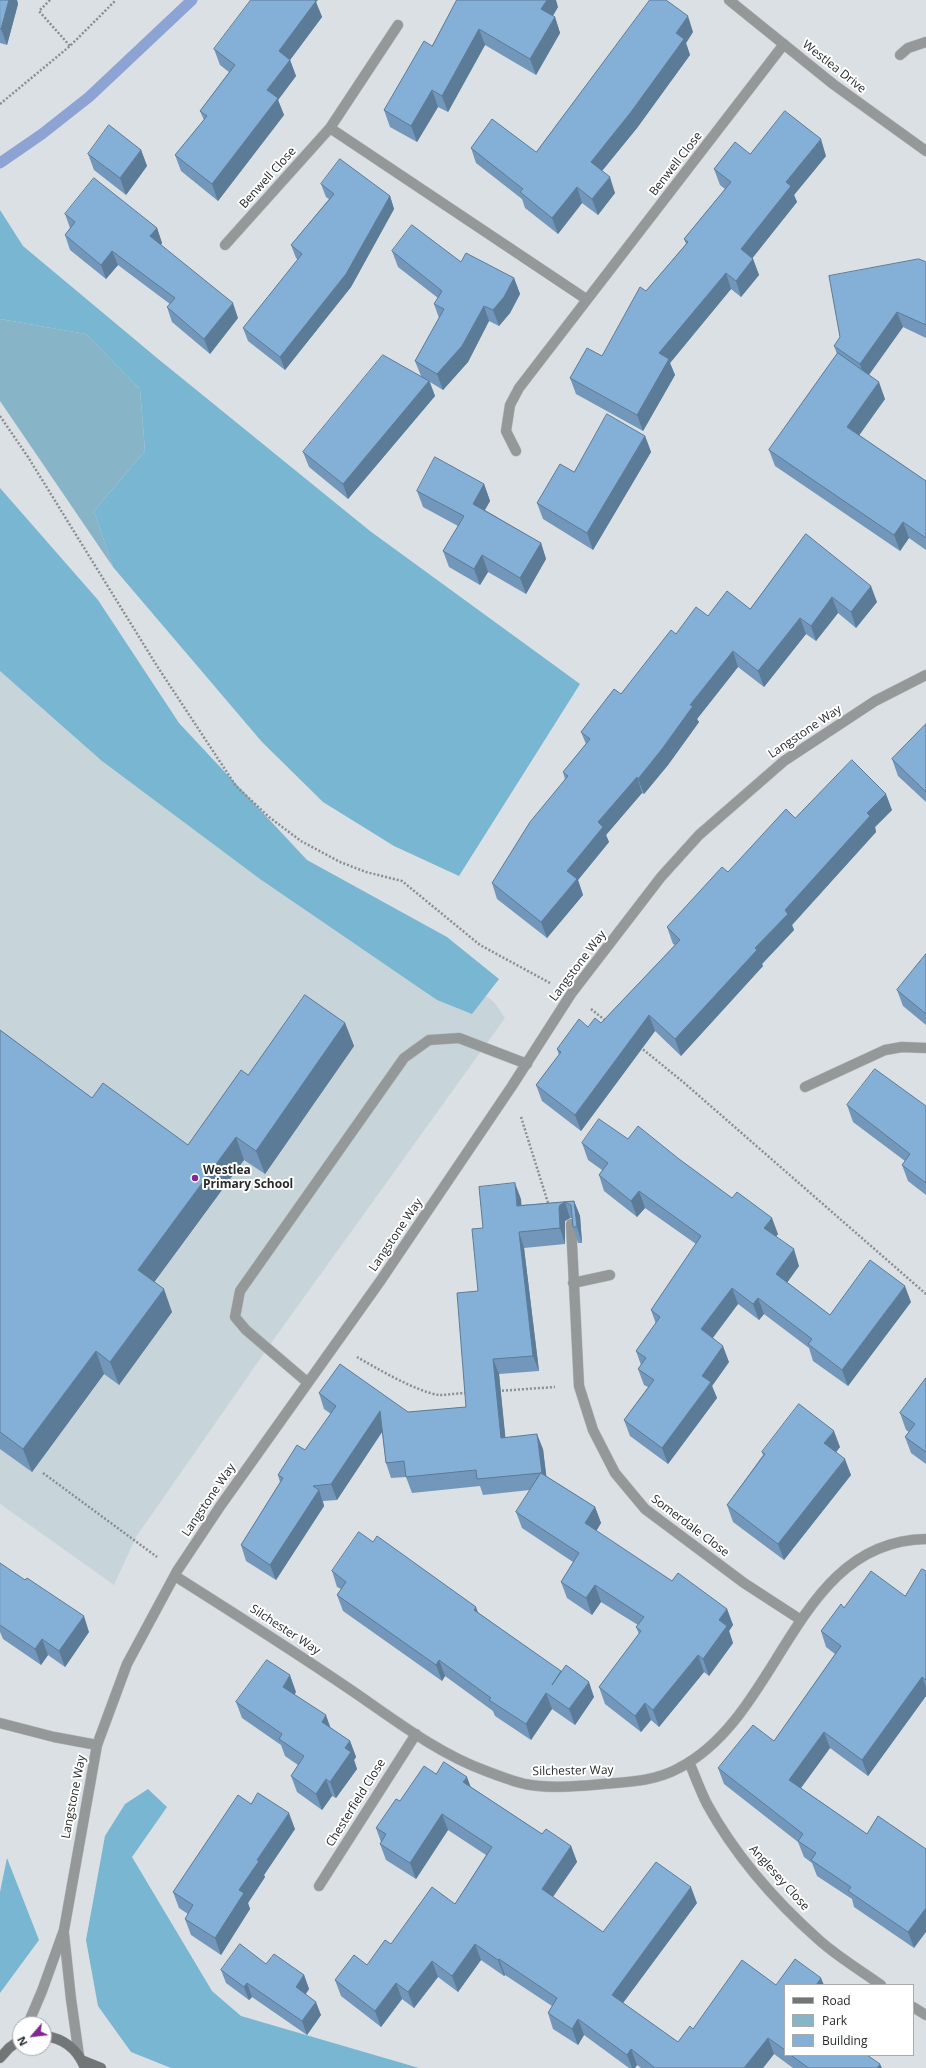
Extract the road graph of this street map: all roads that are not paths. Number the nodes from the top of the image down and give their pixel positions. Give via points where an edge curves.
1 (729, 0) edge
2 (398, 25) dead end
3 (926, 42) edge
4 (784, 44) junction
5 (900, 55) dead end
6 (330, 128) junction
7 (926, 151) edge
8 (225, 245) dead end
9 (586, 299) junction
10 (516, 451) dead end
11 (926, 675) edge
12 (926, 1048) edge
13 (527, 1064) junction
14 (805, 1087) dead end
15 (571, 1224) edge
16 (610, 1275) dead end
17 (573, 1283) junction
18 (307, 1382) junction
19 (926, 1539) edge
20 (176, 1574) junction
21 (801, 1620) junction
22 (0, 1723) edge
23 (416, 1734) junction
24 (97, 1745) junction
25 (689, 1762) junction
26 (319, 1886) dead end
27 (64, 1930) junction
28 (879, 1984) edge
29 (914, 2008) edge
30 (926, 2015) edge
31 (32, 2016) edge
32 (52, 2038) edge
33 (12, 2042) edge
34 (0, 2045) edge
35 (12, 2047) edge
36 (0, 2058) edge
37 (82, 2061) edge
38 (101, 2068) edge

1 - 4 street, Westlea Drive
2 - 6 street, Benwell Close
3 - 5 street via 908,48
4 - 7 street, Westlea Drive via 833,84
4 - 9 street, Benwell Close
6 - 8 street, Benwell Close
6 - 9 street
9 - 10 street, Benwell Close via 519,388 510,405 506,431
11 - 13 street, Langstone Way via 875,701 784,761 699,835 661,877 571,994
12 - 14 street via 902,1047 885,1050
13 - 18 street, Langstone Way via 381,1280
13 - 18 street via 459,1038 429,1040 404,1058 240,1291 235,1317 246,1330
15 - 17 street, Somerdale Close
16 - 17 street
17 - 21 street, Somerdale Close via 579,1386 588,1416 615,1473 645,1509 744,1583
18 - 20 street, Langstone Way
19 - 21 street, Silchester Way via 897,1542 864,1554 825,1588
20 - 23 street, Silchester Way
20 - 24 street, Langstone Way via 127,1664
21 - 25 street, Silchester Way via 740,1714 719,1737
22 - 24 street via 54,1738
23 - 25 street, Silchester Way via 453,1759 527,1784 554,1786 634,1782 657,1777
23 - 26 street, Chesterfield Close
24 - 27 street, Langstone Way
25 - 28 street, Anglesey Close via 707,1803 725,1834 750,1868 820,1941
27 - 31 street, Langstone Way
27 - 37 street, Langstone Way via 71,1999
29 - 30 street
32 - 37 main road via 64,2042
33 - 34 main road
35 - 36 main road
37 - 38 main road

